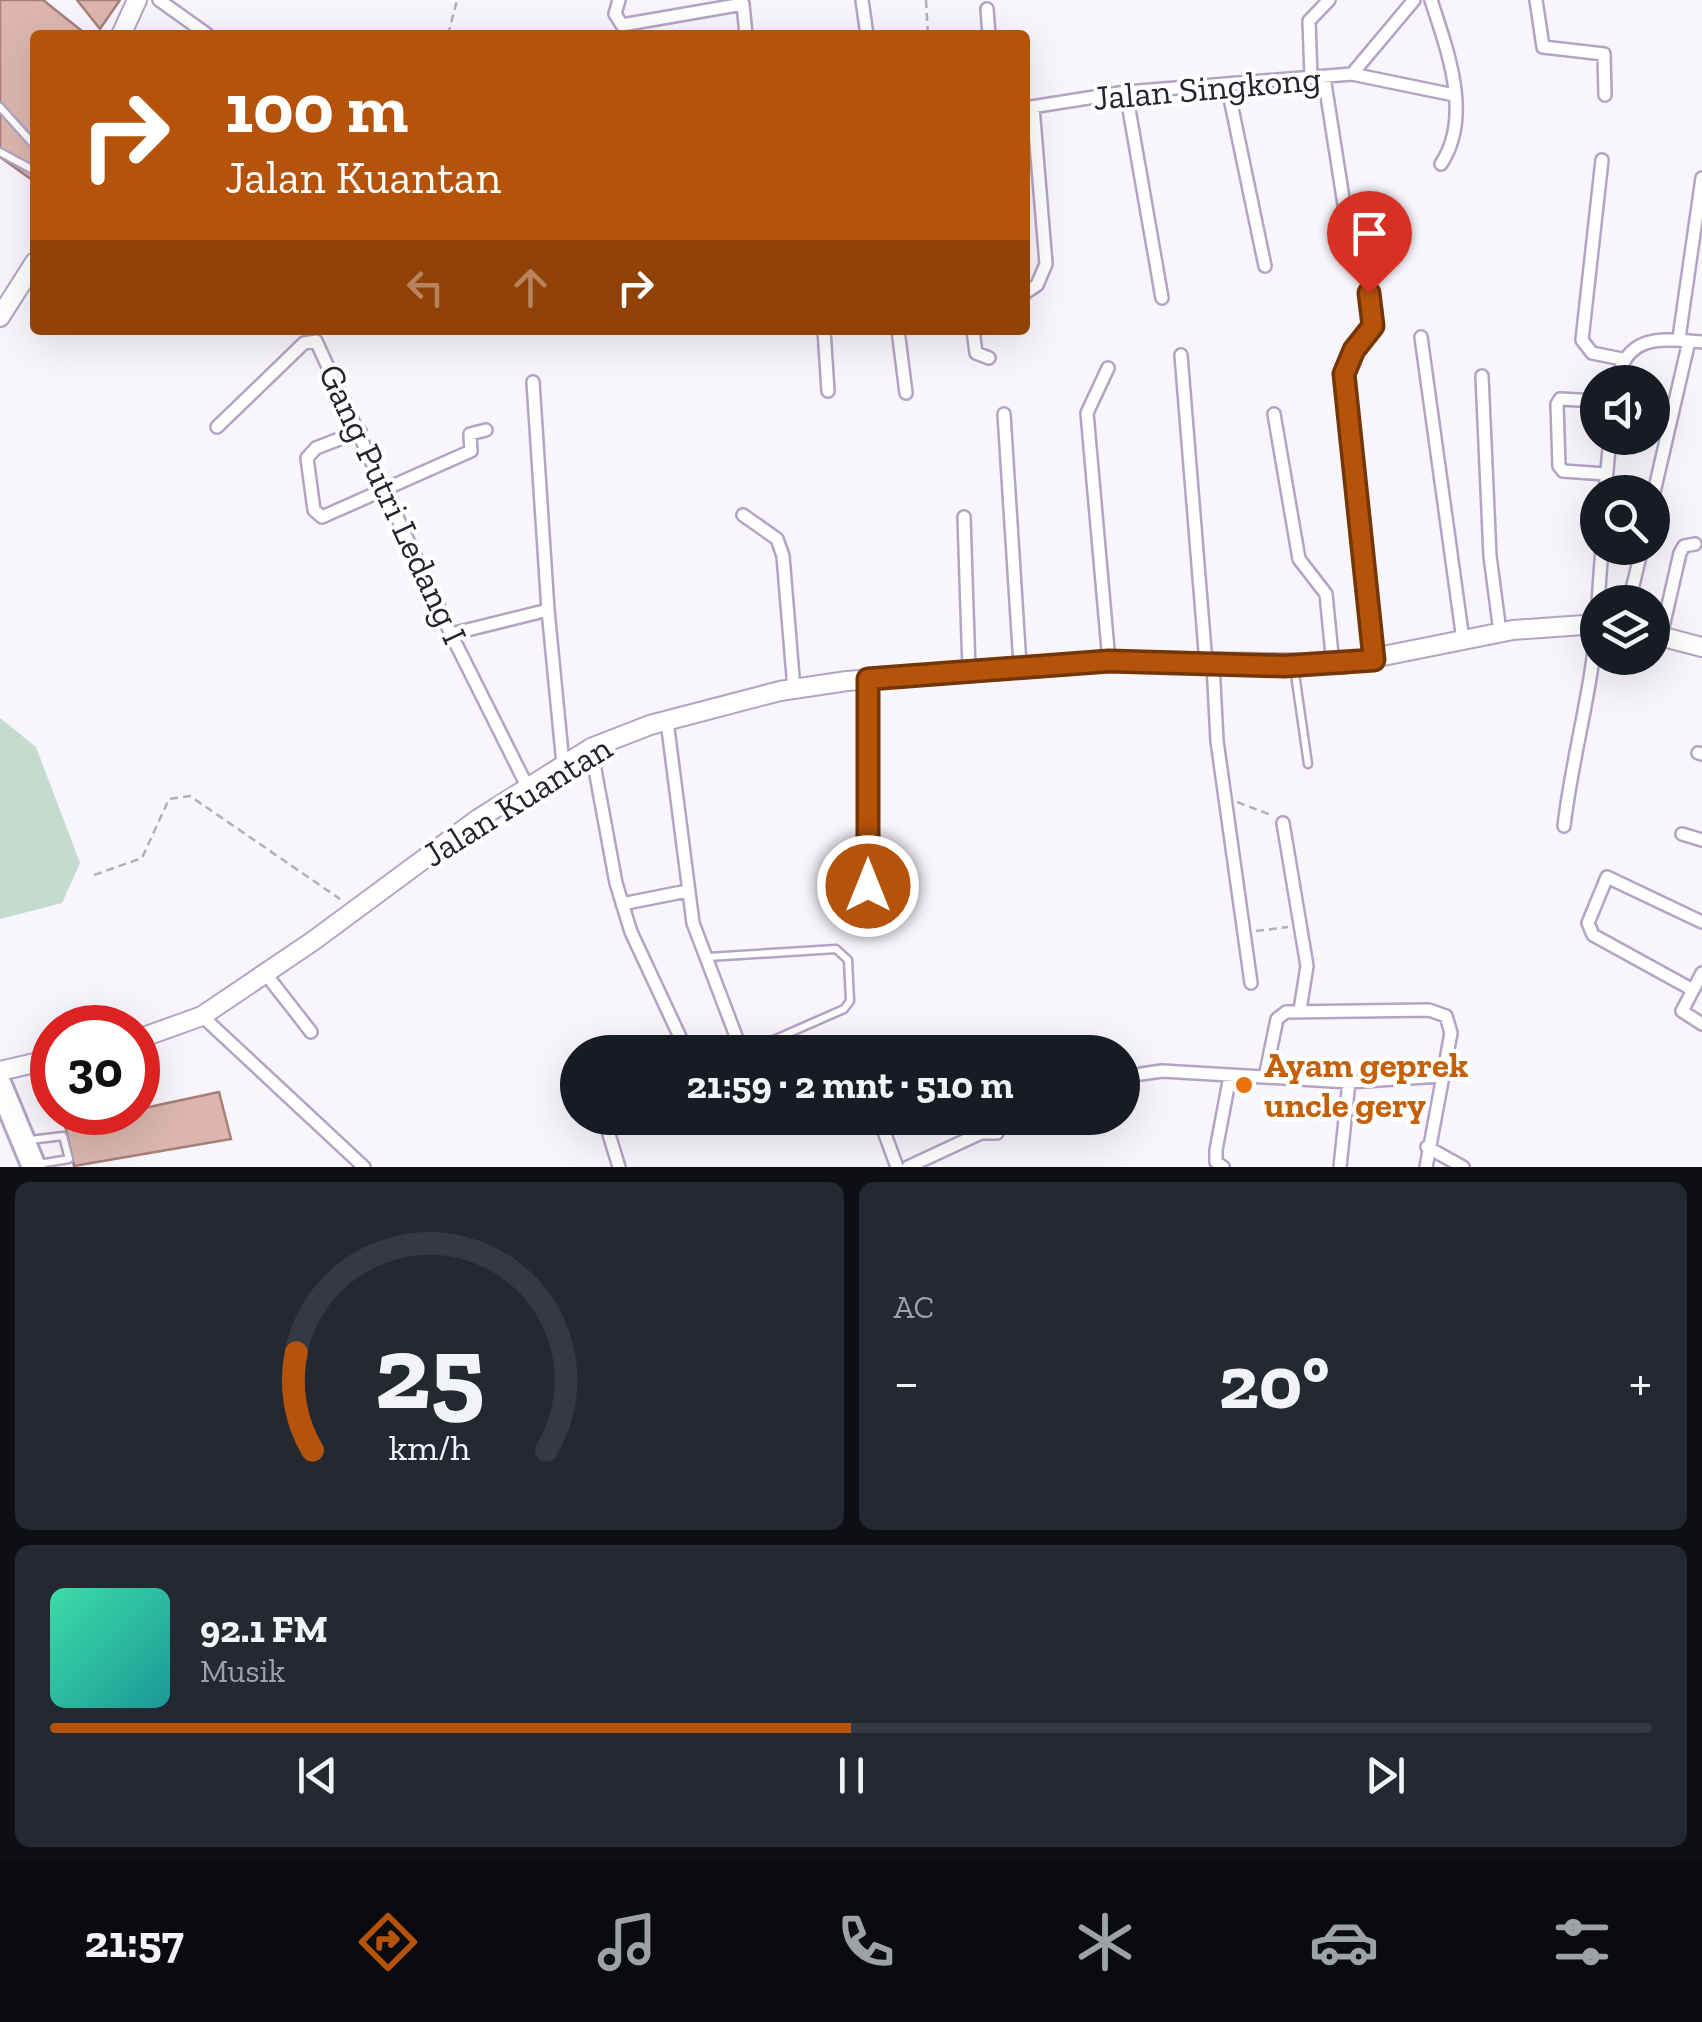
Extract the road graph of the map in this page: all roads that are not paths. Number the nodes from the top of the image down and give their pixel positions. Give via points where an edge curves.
1 (137, 0) edge
2 (160, 0) edge
3 (619, 0) edge
4 (862, 0) edge
5 (1329, 0) edge
6 (1414, 0) edge
7 (1431, 0) edge
8 (1536, 0) edge
9 (743, 2) edge
10 (987, 9) dead end
11 (123, 30) edge
12 (201, 30) edge
13 (746, 30) edge
14 (865, 30) edge
15 (989, 30) edge
16 (1352, 74) junction
17 (1318, 77) junction
18 (1227, 84) junction
19 (1126, 92) junction
20 (1454, 95) junction
21 (1604, 95) dead end
22 (0, 107) edge
23 (1030, 107) edge
24 (1030, 116) edge
25 (30, 140) edge
26 (0, 152) edge
27 (1602, 160) dead end
28 (1441, 164) dead end
29 (30, 168) edge
30 (1702, 178) edge
31 (1350, 249) dead end
32 (1265, 266) dead end
33 (30, 270) edge
34 (1030, 289) edge
35 (1369, 293) dead end
36 (1162, 298) dead end
37 (0, 317) edge
38 (824, 335) edge
39 (899, 335) edge
40 (974, 335) edge
41 (1421, 336) dead end
42 (1690, 341) edge
43 (1182, 354) dead end
44 (989, 358) dead end
45 (1622, 359) junction
46 (1620, 365) edge
47 (1108, 368) dead end
48 (1482, 376) dead end
49 (534, 382) dead end
50 (828, 390) dead end
51 (906, 393) dead end
52 (1580, 400) edge
53 (1004, 414) dead end
54 (1274, 414) dead end
55 (217, 427) dead end
56 (486, 430) dead end
57 (360, 431) junction
58 (1608, 455) edge
59 (1606, 474) joint
60 (1658, 475) edge
61 (387, 489) junction
62 (743, 515) dead end
63 (964, 517) dead end
64 (1695, 544) dead end
65 (1670, 588) edge
66 (548, 610) junction
67 (1580, 623) edge
68 (1500, 632) junction
69 (451, 634) junction
70 (1670, 638) edge
71 (1462, 640) junction
72 (1702, 647) edge
73 (1374, 660) junction
74 (1109, 661) junction
75 (1209, 663) junction
76 (1020, 664) junction
77 (1333, 664) junction
78 (1294, 666) junction
79 (969, 670) junction
80 (1593, 675) edge
81 (868, 679) junction
82 (794, 689) junction
83 (667, 721) junction
84 (592, 748) junction
85 (563, 764) junction
86 (1308, 764) dead end
87 (528, 788) junction
88 (1283, 823) road end
89 (1564, 826) dead end
90 (1682, 834) dead end
91 (1702, 840) edge
92 (868, 886) dead end
93 (687, 891) junction
94 (622, 904) junction
95 (1702, 922) edge
96 (704, 957) junction
97 (266, 973) junction
98 (1702, 974) edge
99 (1252, 983) dead end
100 (1693, 990) junction
101 (1300, 1010) junction
102 (202, 1016) junction
103 (1702, 1024) edge
104 (160, 1032) edge
105 (311, 1032) dead end
106 (680, 1035) edge
107 (737, 1035) edge
108 (784, 1035) edge
109 (30, 1064) edge
110 (0, 1070) edge
111 (1141, 1074) dead end
112 (1230, 1076) junction
113 (1441, 1076) junction
114 (1265, 1077) junction
115 (1349, 1082) junction
116 (0, 1085) edge
117 (0, 1118) edge
118 (609, 1135) edge
119 (885, 1135) edge
120 (977, 1135) edge
121 (24, 1141) junction
122 (1427, 1148) junction
123 (30, 1166) edge
124 (364, 1167) edge
125 (619, 1167) edge
126 (898, 1167) edge
127 (908, 1167) edge
128 (1223, 1167) edge
129 (1340, 1167) edge
130 (1426, 1167) edge
131 (1463, 1167) edge

1 - 11 street
2 - 12 street
3 - 9 street via 615,14 622,25
4 - 14 street
5 - 17 street via 1308,26
6 - 16 street, Jalan Singkong
7 - 20 street
8 - 21 street via 1543,47 1604,54
9 - 13 street
10 - 15 street
16 - 17 street, Jalan Singkong
16 - 20 street
17 - 18 street, Jalan Singkong
17 - 31 street
18 - 19 street, Jalan Singkong
18 - 32 street
19 - 23 street, Jalan Singkong
19 - 36 street
20 - 28 street via 1455,136
22 - 25 lane
24 - 34 street via 1046,264
26 - 29 lane
27 - 45 street via 1582,340 1592,353
30 - 42 street
33 - 37 street
35 - 73 street via 1373,326 1344,374
38 - 50 street
39 - 51 street
40 - 44 street via 976,354
41 - 71 street
42 - 45 street via 1647,342
42 - 60 street
43 - 75 street
45 - 46 street
47 - 74 street via 1087,413
48 - 68 street
49 - 66 street
52 - 59 street via 1557,404 1559,466
53 - 76 street
54 - 77 street via 1299,559 1326,594
55 - 57 street, Gang Putri Ledang I via 313,340
56 - 61 street via 470,434 471,452
57 - 61 street, Gang Putri Ledang I
57 - 61 street via 307,458 314,510 326,517
58 - 59 street
61 - 69 street, Gang Putri Ledang I
62 - 82 street via 777,539 783,556
63 - 79 street
64 - 65 street via 1680,552
66 - 69 street
66 - 85 street
67 - 68 street, Jalan Kuantan
68 - 71 street, Jalan Kuantan
69 - 87 street, Gang Putri Ledang I
70 - 72 street
71 - 73 street, Jalan Kuantan
73 - 77 street, Jalan Kuantan
74 - 75 street, Jalan Kuantan
74 - 76 street, Jalan Kuantan
75 - 78 street, Jalan Kuantan
75 - 99 street
76 - 79 street, Jalan Kuantan
77 - 78 street, Jalan Kuantan
78 - 86 lane
79 - 81 street, Jalan Kuantan
80 - 89 street
81 - 82 street, Jalan Kuantan
81 - 92 street
82 - 83 street, Jalan Kuantan
83 - 84 street, Jalan Kuantan
83 - 93 street
84 - 85 street, Jalan Kuantan
84 - 94 street
85 - 87 street, Jalan Kuantan
87 - 97 street, Jalan Kuantan
88 - 101 street via 1307,972
90 - 91 street
93 - 94 street
93 - 96 street
94 - 106 street
95 - 100 street via 1607,877 1588,923 1592,935
96 - 107 street
96 - 108 lane via 836,949 848,960 850,1000 844,1009
97 - 102 street, Jalan Kuantan
97 - 105 street
98 - 100 street
100 - 103 street via 1682,1010
101 - 113 street via 1439,1012 1451,1026
101 - 114 street via 1277,1019
102 - 104 street, Jalan Kuantan
102 - 124 street
109 - 110 street
111 - 112 street
112 - 114 street
112 - 128 street via 1216,1150
113 - 115 street
113 - 122 street
114 - 115 street
115 - 129 street
116 - 121 highway
117 - 123 highway
118 - 125 street
119 - 126 street
120 - 127 street
121 - 123 highway
121 - 123 lane via 63,1136 69,1159
122 - 130 street
122 - 131 street

